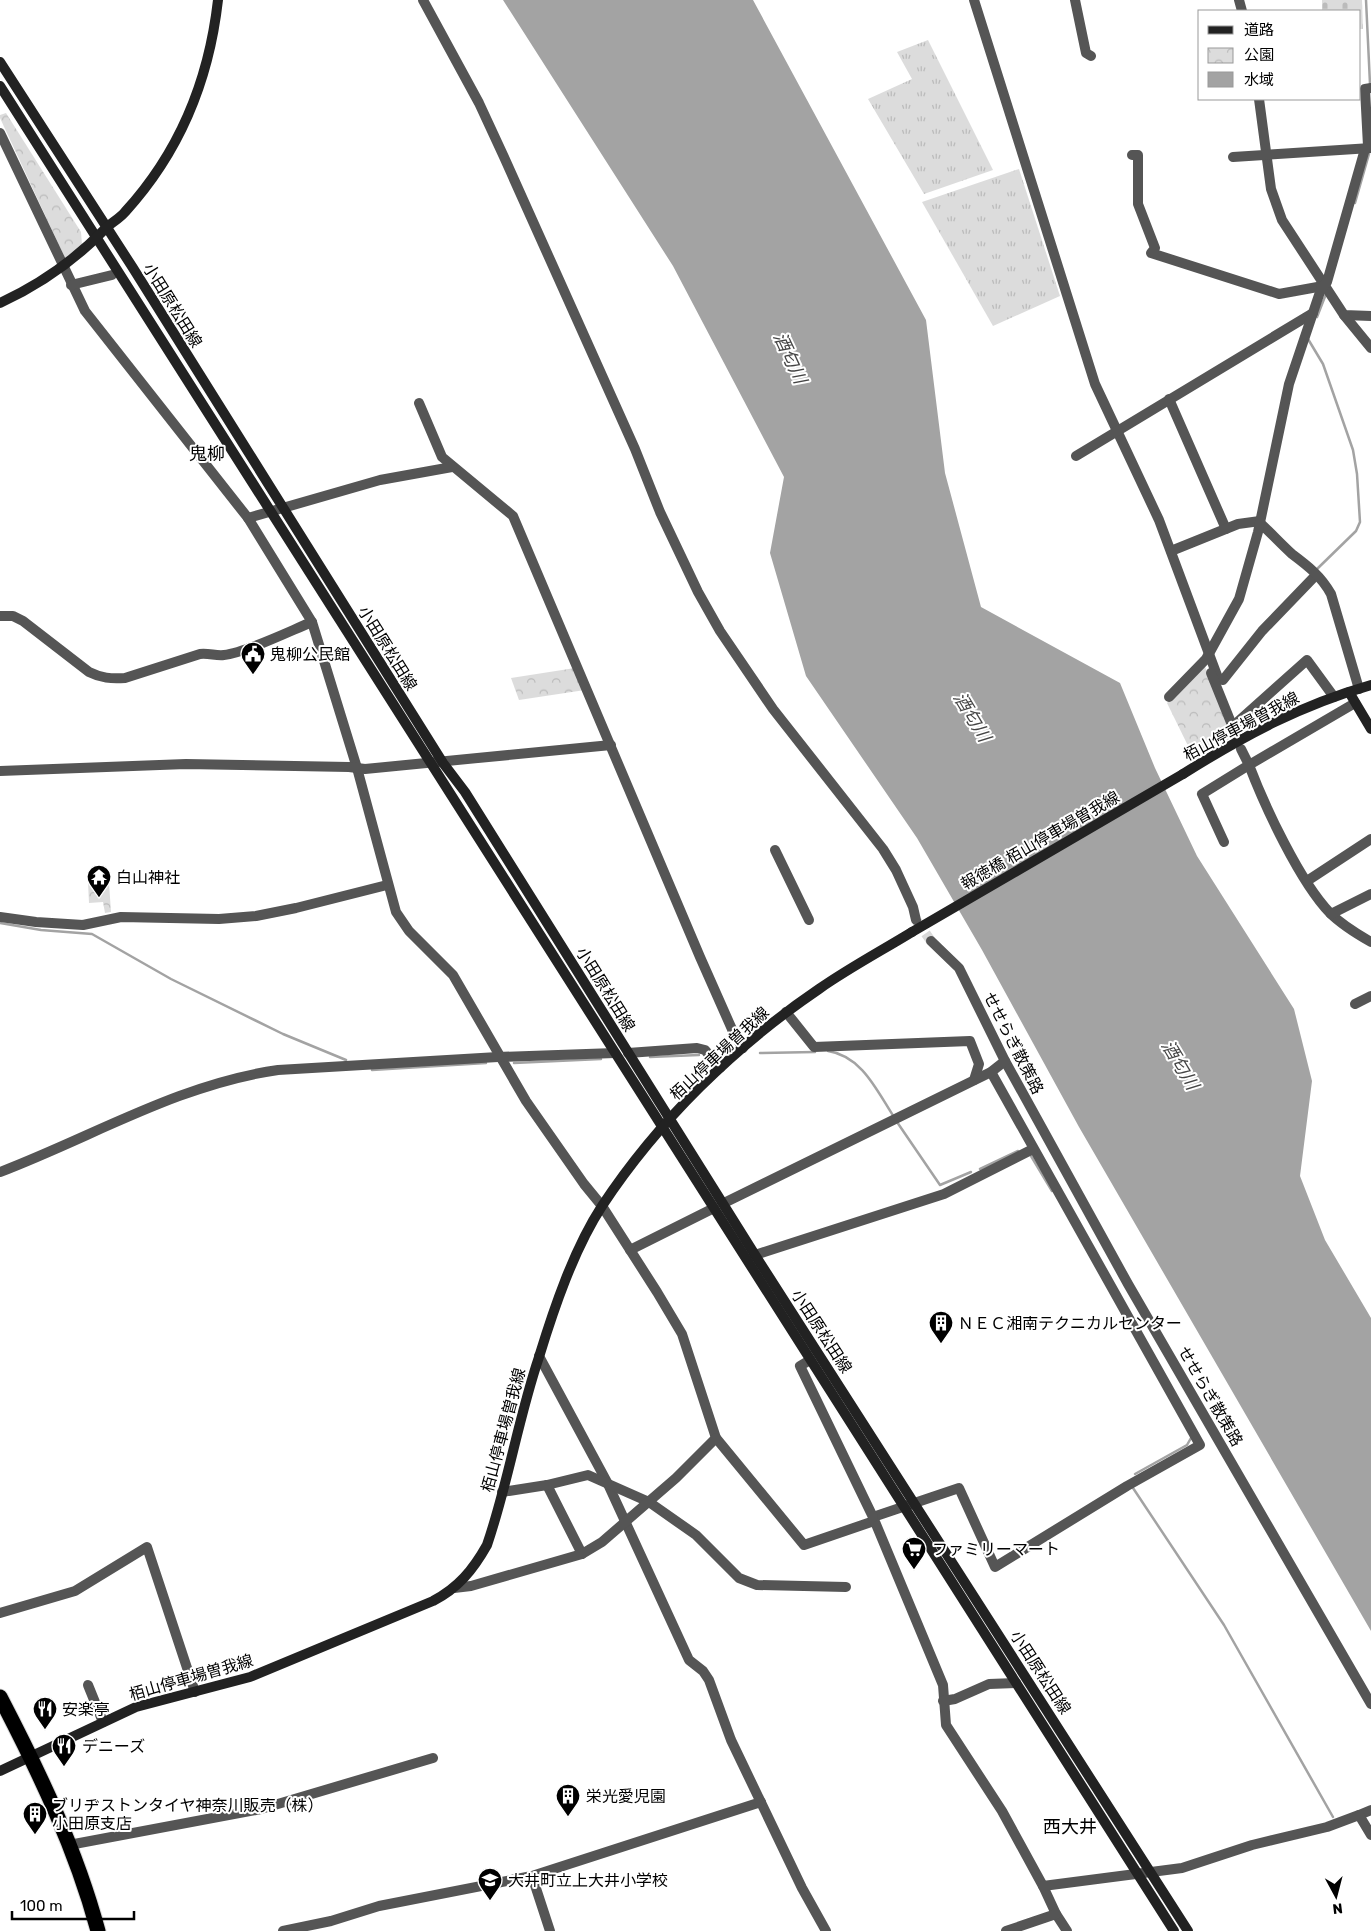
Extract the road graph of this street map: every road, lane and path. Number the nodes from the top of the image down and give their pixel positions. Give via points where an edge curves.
1 (218, 0) edge
2 (423, 0) edge
3 (974, 0) edge
4 (1075, 0) edge
5 (1092, 56) dead end
6 (0, 62) edge
7 (0, 86) edge
8 (1371, 88) edge
9 (1259, 100) edge
10 (0, 133) edge
11 (1367, 149) edge
12 (1132, 155) dead end
13 (1232, 157) dead end
14 (1267, 157) junction
15 (105, 229) junction
16 (97, 239) junction
17 (63, 267) junction
18 (112, 275) dead end
19 (71, 285) junction
20 (1325, 288) junction
21 (0, 303) edge
22 (1313, 313) junction
23 (1344, 315) junction
24 (1371, 316) edge
25 (1371, 348) edge
26 (1169, 400) junction
27 (419, 403) dead end
28 (1118, 431) junction
29 (1076, 456) dead end
30 (452, 468) junction
31 (282, 508) junction
32 (270, 511) junction
33 (248, 518) junction
34 (1260, 522) junction
35 (1226, 529) junction
36 (1171, 551) junction
37 (1316, 575) junction
38 (0, 616) edge
39 (312, 622) junction
40 (1208, 656) junction
41 (1216, 679) junction
42 (1371, 686) edge
43 (1359, 689) junction
44 (1349, 692) junction
45 (1169, 697) dead end
46 (1334, 697) junction
47 (1355, 703) junction
48 (1371, 729) edge
49 (611, 745) junction
50 (1241, 749) dead end
51 (429, 762) junction
52 (443, 763) junction
53 (1249, 765) junction
54 (357, 768) junction
55 (0, 771) edge
56 (1184, 774) joint
57 (1371, 839) edge
58 (1224, 842) dead end
59 (775, 850) dead end
60 (1307, 881) junction
61 (387, 885) junction
62 (1371, 894) edge
63 (1331, 914) junction
64 (0, 917) edge
65 (809, 920) dead end
66 (916, 920) tunnel mouth
67 (912, 932) joint
68 (931, 941) tunnel mouth
69 (1371, 942) edge
70 (1371, 996) edge
71 (1355, 1004) dead end
72 (786, 1012) junction
73 (742, 1049) junction
74 (615, 1053) junction
75 (628, 1053) junction
76 (498, 1057) junction
77 (1005, 1061) junction
78 (723, 1066) junction
79 (991, 1072) junction
80 (974, 1080) junction
81 (670, 1119) junction
82 (663, 1129) junction
83 (1033, 1148) junction
84 (0, 1172) edge
85 (724, 1203) junction
86 (602, 1206) junction
87 (714, 1208) junction
88 (630, 1250) junction
89 (756, 1255) junction
90 (539, 1356) junction
91 (810, 1360) junction
92 (716, 1438) junction
93 (607, 1482) junction
94 (547, 1485) junction
95 (502, 1492) junction
96 (649, 1502) junction
97 (914, 1503) junction
98 (903, 1506) junction
99 (874, 1519) junction
100 (625, 1522) junction
101 (582, 1554) junction
102 (846, 1587) dead end
103 (454, 1588) junction
104 (0, 1613) edge
105 (1016, 1683) junction
106 (88, 1685) dead end
107 (196, 1692) junction
108 (0, 1697) edge
109 (944, 1701) junction
110 (1371, 1704) edge
111 (104, 1722) junction
112 (31, 1757) junction
113 (433, 1758) dead end
114 (0, 1771) edge
115 (761, 1802) junction
116 (1371, 1810) edge
117 (1359, 1815) junction
118 (1371, 1835) edge
119 (69, 1845) junction
120 (1151, 1874) junction
121 (1139, 1875) junction
122 (532, 1876) junction
123 (1043, 1886) junction
124 (1056, 1914) junction
125 (333, 1926) edge
126 (98, 1931) edge
127 (283, 1931) edge
128 (550, 1931) edge
129 (826, 1931) edge
130 (1006, 1931) edge
131 (1067, 1931) edge
132 (1174, 1931) edge
133 (1188, 1931) edge

1 - 15 main road via 195,103 177,140 152,180 124,214
2 - 66 street via 504,156 698,592 720,631 778,716 883,849 896,870
3 - 28 street via 1095,384
4 - 5 street via 1086,53
6 - 15 main road, 小田原松田線
7 - 16 main road, 小田原松田線
8 - 11 street via 1365,88
9 - 14 street
10 - 17 street
11 - 14 street
11 - 20 street
12 - 20 street via 1138,155 1138,204 1154,248 1151,253 1279,294
13 - 14 street
14 - 20 street via 1271,189 1282,220
15 - 16 main road
15 - 31 main road, 小田原松田線 via 133,268
16 - 17 main road
16 - 32 main road, 小田原松田線
17 - 19 street
17 - 21 main road
18 - 19 street
19 - 33 street via 93,323
20 - 22 street
20 - 23 street
22 - 26 street
22 - 34 street via 1289,384
23 - 24 street
23 - 25 street
26 - 28 street
26 - 35 street
27 - 30 street via 442,457
28 - 29 street
28 - 36 street
30 - 31 street via 380,480
30 - 49 street via 513,516
31 - 32 street
31 - 52 main road, 小田原松田線
32 - 33 street
32 - 51 main road, 小田原松田線
33 - 39 street
34 - 35 street via 1248,521
34 - 37 street via 1313,568
34 - 40 street via 1240,599
35 - 36 street
36 - 40 street
37 - 41 street via 1262,631 1224,680
37 - 43 street via 1331,594
38 - 39 street via 22,620 89,672 100,678 113,679 200,654 223,655 241,650
39 - 54 street
40 - 41 street
40 - 45 street
41 - 46 street via 1234,731 1307,660
42 - 43 main road, 栢山停車場曽我線
43 - 44 main road, 栢山停車場曽我線
44 - 46 main road, 栢山停車場曽我線
44 - 47 main road
46 - 56 main road, 栢山停車場曽我線 via 1279,718
47 - 48 main road
47 - 53 street
49 - 52 street
49 - 73 street
50 - 53 street
51 - 52 street
51 - 54 street
51 - 74 main road, 小田原松田線
52 - 75 main road, 小田原松田線 via 465,792
53 - 58 street via 1202,794
53 - 60 street via 1259,792
54 - 55 street via 186,764
54 - 61 street
56 - 67 main road, 報徳橋 栢山停車場曽我線, bridge
57 - 60 street
59 - 65 street
60 - 63 street
61 - 64 street via 256,916 219,919 121,917 83,925
61 - 76 street via 396,912 409,931 453,974
62 - 63 street
63 - 69 street
67 - 72 main road, 栢山停車場曽我線 via 836,977
68 - 77 street, せせらぎ散策路 via 959,968
70 - 71 street
72 - 73 main road, 栢山停車場曽我線
72 - 80 street via 814,1047 970,1041 979,1064
73 - 78 main road, 栢山停車場曽我線
74 - 76 street
74 - 82 main road, 小田原松田線
75 - 78 street via 697,1048 705,1050
75 - 81 main road, 小田原松田線
76 - 84 street via 278,1070 244,1075 201,1086
76 - 86 street
77 - 79 street
77 - 110 street, せせらぎ散策路 via 1128,1284
78 - 81 main road, 栢山停車場曽我線
79 - 80 street
79 - 83 street via 1013,1119
80 - 85 street
81 - 82 main road, 栢山停車場曽我線
81 - 85 main road, 小田原松田線
82 - 86 main road, 栢山停車場曽我線
82 - 87 main road, 小田原松田線
83 - 89 street via 975,1172 944,1194
83 - 97 street via 1200,1445 995,1566 958,1488
85 - 89 main road, 小田原松田線
86 - 88 street
86 - 90 main road, 栢山停車場曽我線 via 580,1248
87 - 88 street
87 - 91 main road, 小田原松田線
88 - 92 street via 682,1334
89 - 97 main road, 小田原松田線
90 - 93 street
90 - 95 main road, 栢山停車場曽我線
91 - 98 main road, 小田原松田線
91 - 99 street via 800,1366
92 - 96 street
92 - 99 street via 804,1545
93 - 94 street via 588,1475
93 - 96 street
93 - 100 street
94 - 95 street
94 - 101 street
95 - 103 main road, 栢山停車場曽我線 via 487,1545 473,1569
96 - 100 street
96 - 102 street via 696,1535 739,1578 757,1585
97 - 98 street
97 - 120 main road, 小田原松田線
98 - 99 street
98 - 105 main road, 小田原松田線
99 - 109 street via 943,1684
100 - 101 street
100 - 115 street via 689,1660 709,1680 731,1740
101 - 103 street
103 - 107 main road, 栢山停車場曽我線 via 433,1602 256,1674
104 - 107 street via 74,1591 147,1547
105 - 109 street via 989,1684
105 - 121 main road, 小田原松田線
106 - 111 street
107 - 111 main road, 栢山停車場曽我線 via 136,1706
108 - 112 highway
109 - 123 street via 946,1725 1002,1811
111 - 112 main road, 栢山停車場曽我線
112 - 114 main road, 栢山停車場曽我線
112 - 119 highway
113 - 119 street via 261,1809
115 - 122 street
115 - 129 street
116 - 117 street
117 - 118 street
117 - 120 street via 1327,1827
119 - 126 highway
120 - 121 street
120 - 133 main road, 小田原松田線
121 - 123 street
121 - 132 main road, 小田原松田線
122 - 125 street via 379,1906
122 - 128 street
123 - 124 street
124 - 130 street
124 - 131 street
125 - 127 street

